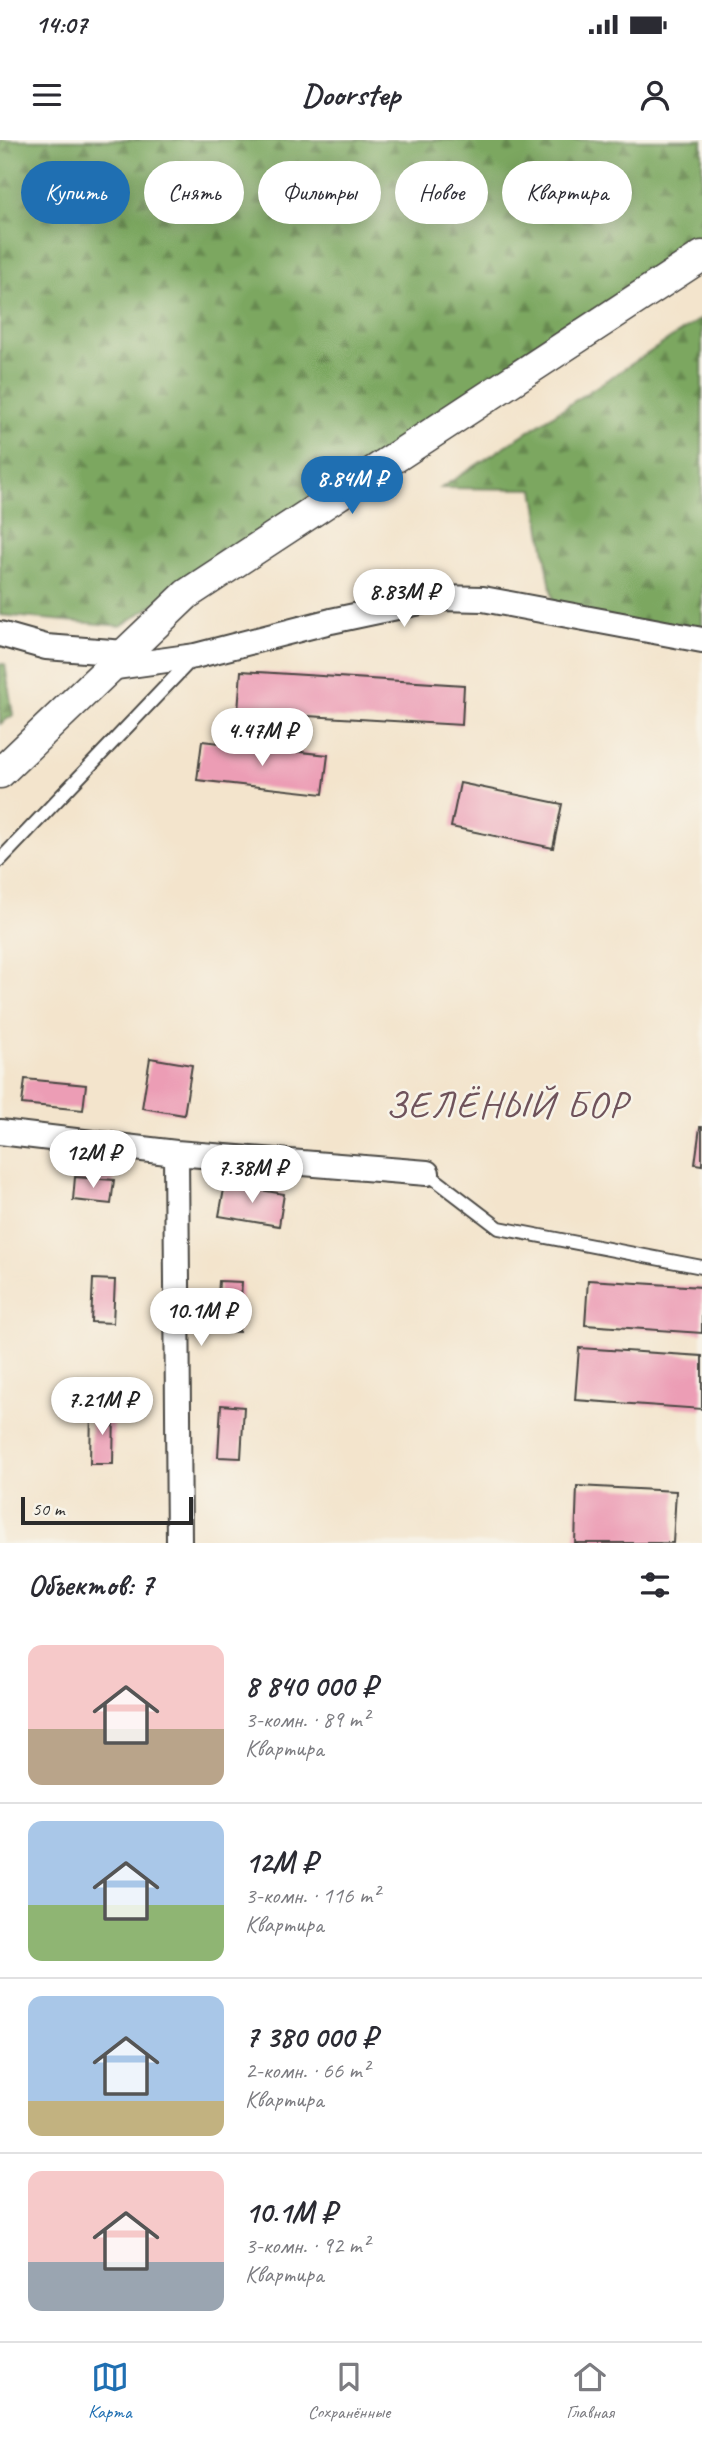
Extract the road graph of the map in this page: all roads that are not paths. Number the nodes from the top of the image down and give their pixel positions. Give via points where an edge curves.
1 (702, 257) edge
2 (0, 634) edge
3 (702, 640) edge
4 (195, 656) junction
5 (117, 660) junction
6 (0, 773) edge
7 (0, 860) edge
8 (0, 1132) edge
9 (176, 1153) junction
10 (427, 1173) joint
11 (702, 1267) edge
12 (179, 1543) edge

1 - 5 street via 187,594
2 - 5 street
3 - 4 street via 483,599 439,598
4 - 5 street
4 - 7 lane
5 - 6 street
8 - 9 street
9 - 10 street
9 - 12 street
10 - 11 lane via 499,1228

